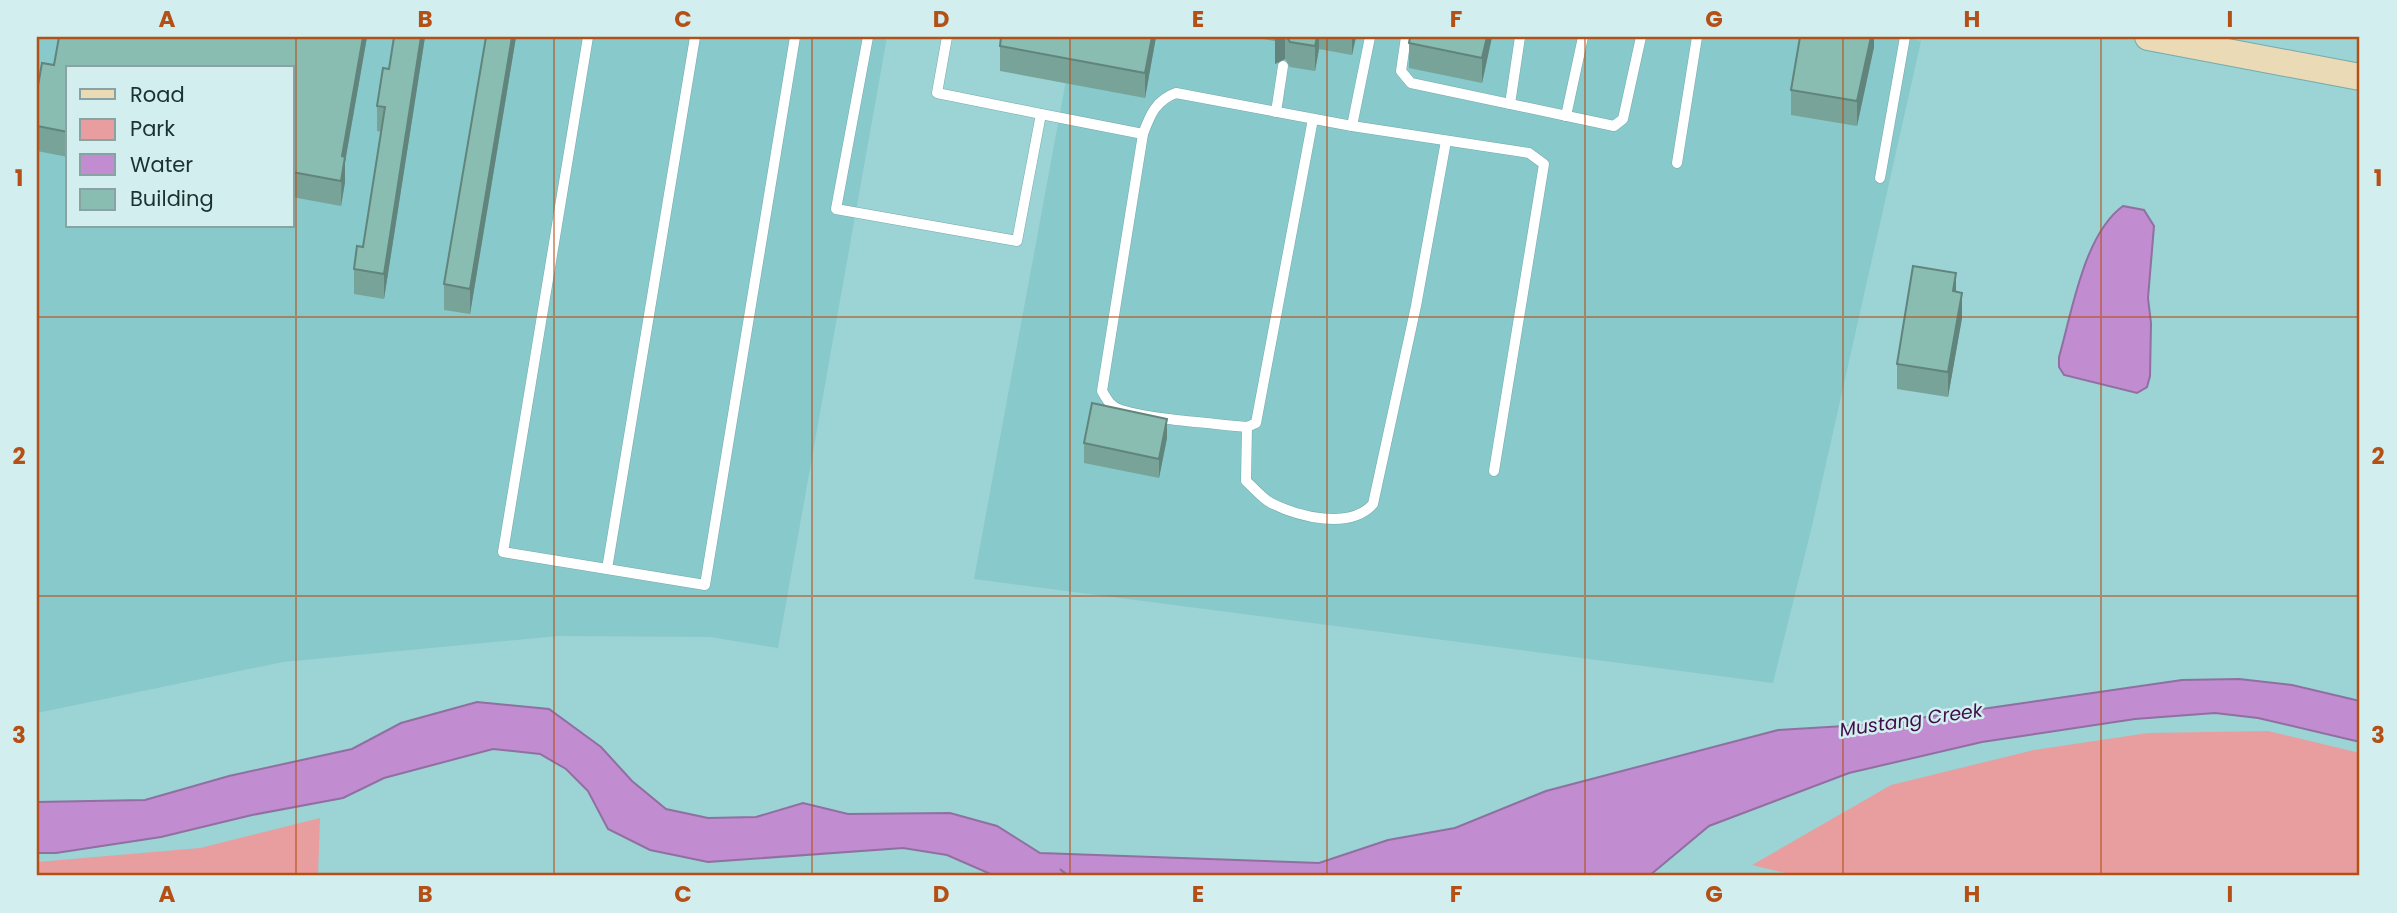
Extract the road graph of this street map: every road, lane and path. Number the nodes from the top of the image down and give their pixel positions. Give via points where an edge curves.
1 (588, 37) edge
2 (695, 37) edge
3 (795, 37) edge
4 (868, 37) edge
5 (947, 37) edge
6 (1370, 37) edge
7 (1406, 37) edge
8 (1521, 37) edge
9 (1583, 37) edge
10 (1641, 37) edge
11 (1697, 37) edge
12 (1905, 37) edge
13 (2148, 37) edge
14 (1283, 66) dead end
15 (2360, 77) edge
16 (1510, 104) junction
17 (1276, 112) junction
18 (1041, 114) junction
19 (1566, 116) junction
20 (1313, 119) junction
21 (1352, 126) junction
22 (1143, 134) junction
23 (1446, 141) junction
24 (1677, 163) dead end
25 (1880, 178) dead end
26 (1247, 427) junction
27 (1494, 471) dead end
28 (607, 569) junction

1 - 28 lane via 503,552
2 - 28 lane
3 - 28 lane via 705,585
4 - 18 lane via 836,209 1017,241
5 - 18 lane via 937,93
6 - 21 lane
7 - 16 lane via 1401,71 1411,83
8 - 16 lane
9 - 19 lane
10 - 19 lane via 1619,124
11 - 24 lane
12 - 25 lane
13 - 15 main road
14 - 17 lane
16 - 19 lane
17 - 20 lane
17 - 22 lane via 1176,93 1152,110
18 - 22 lane
20 - 21 lane
20 - 26 lane via 1261,408 1256,423
21 - 23 lane
22 - 26 lane via 1102,391 1108,403 1119,410
23 - 26 lane via 1373,504 1365,513 1350,517 1317,518 1269,502 1246,481
23 - 27 lane via 1529,153 1544,164

